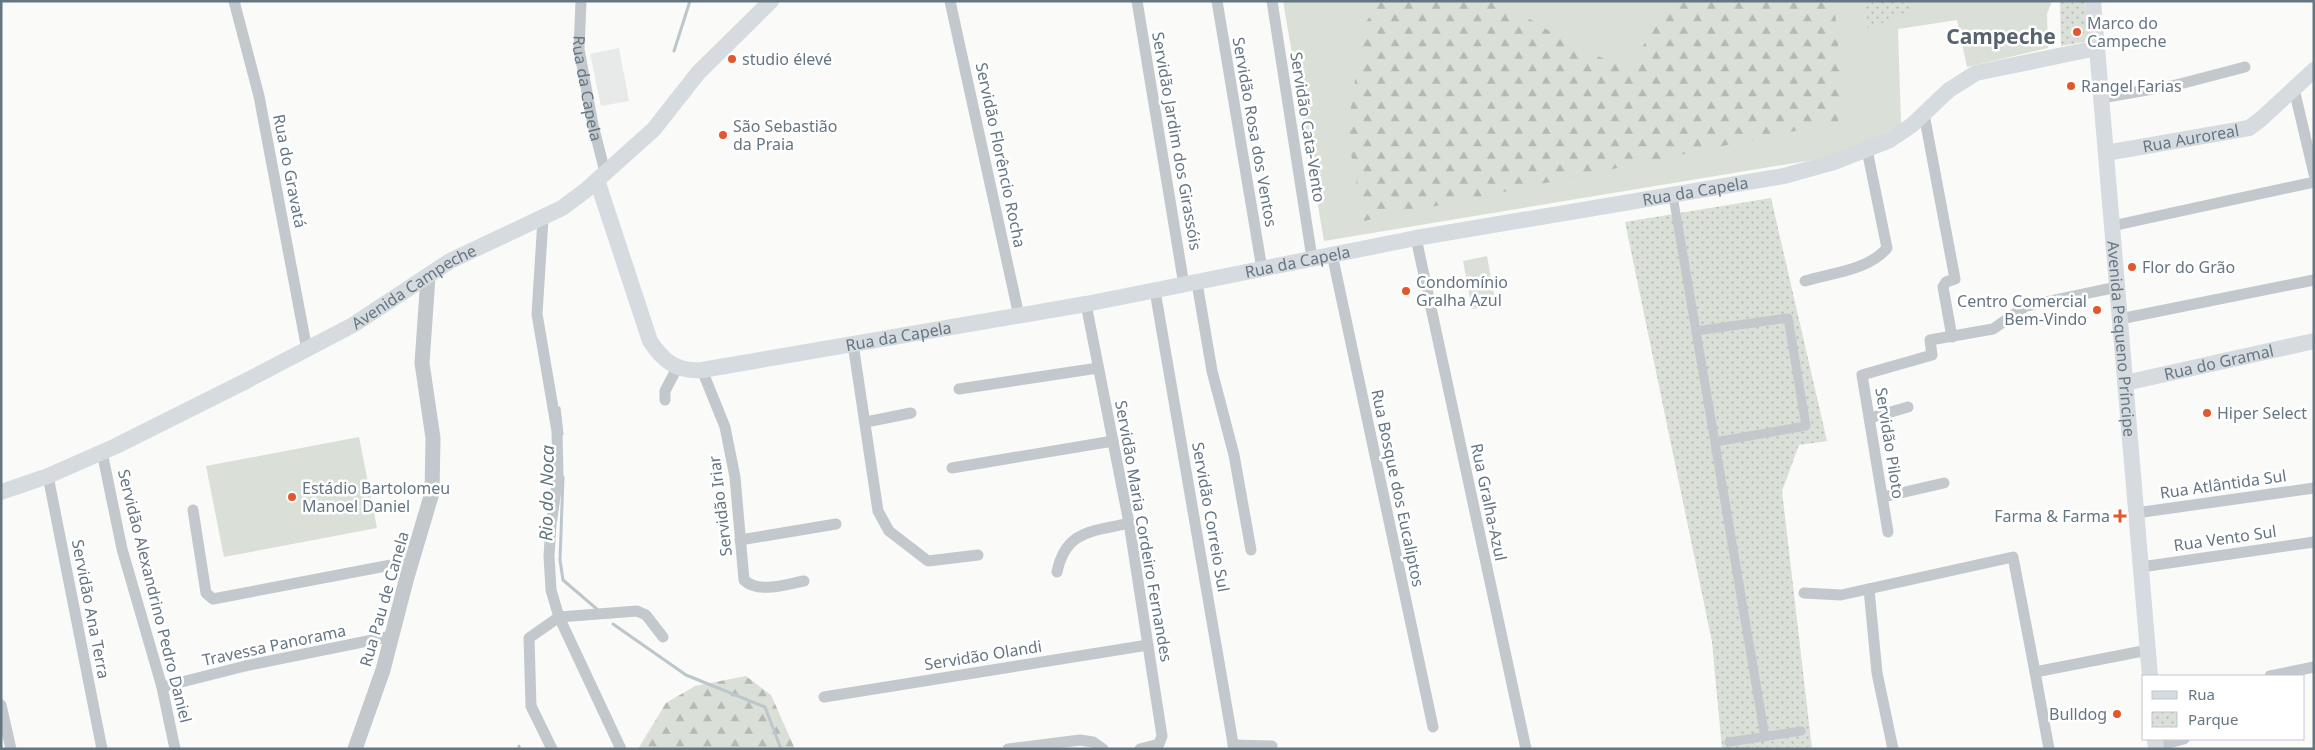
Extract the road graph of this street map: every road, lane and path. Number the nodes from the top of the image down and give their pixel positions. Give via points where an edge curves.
1 (234, 1) edge
2 (581, 1) edge
3 (771, 1) edge
4 (950, 1) edge
5 (1137, 1) edge
6 (1217, 1) edge
7 (1272, 1) edge
8 (2093, 1) edge
9 (2096, 48) junction
10 (2245, 67) dead end
11 (2314, 70) edge
12 (2294, 89) junction
13 (2101, 98) junction
14 (1924, 114) junction
15 (2308, 126) edge
16 (1867, 150) junction
17 (2106, 153) junction
18 (2314, 174) edge
19 (601, 176) junction
20 (2314, 182) edge
21 (1673, 196) junction
22 (542, 219) junction
23 (2112, 226) junction
24 (1416, 238) junction
25 (1332, 254) junction
26 (1312, 258) junction
27 (1262, 269) junction
28 (428, 277) junction
29 (2314, 280) edge
30 (1804, 281) dead end
31 (1191, 284) junction
32 (2117, 287) junction
33 (1155, 291) junction
34 (1086, 304) junction
35 (1020, 316) junction
36 (2120, 319) junction
37 (1696, 331) junction
38 (1952, 337) junction
39 (2314, 341) edge
40 (853, 344) junction
41 (307, 350) junction
42 (677, 368) junction
43 (1098, 368) junction
44 (702, 370) junction
45 (2125, 383) junction
46 (959, 389) dead end
47 (665, 400) dead end
48 (1908, 407) dead end
49 (911, 413) dead end
50 (1870, 418) junction
51 (866, 422) junction
52 (1113, 441) junction
53 (1715, 442) junction
54 (102, 452) junction
55 (952, 468) dead end
56 (48, 476) junction
57 (1944, 483) dead end
58 (2314, 488) edge
59 (1, 492) edge
60 (1883, 497) junction
61 (193, 510) dead end
62 (2136, 512) junction
63 (1130, 523) junction
64 (836, 524) dead end
65 (1888, 532) dead end
66 (740, 540) junction
67 (2314, 542) edge
68 (1251, 550) dead end
69 (978, 555) dead end
70 (412, 561) junction
71 (2141, 567) junction
72 (1057, 572) dead end
73 (804, 581) dead end
74 (1869, 589) junction
75 (1804, 593) dead end
76 (560, 617) junction
77 (392, 636) junction
78 (663, 637) dead end
79 (1148, 645) junction
80 (2148, 650) junction
81 (2314, 667) edge
82 (2035, 672) junction
83 (2150, 675) edge
84 (2275, 675) edge
85 (162, 687) junction
86 (824, 696) dead end
87 (1, 705) edge
88 (1433, 727) dead end
89 (1801, 731) dead end
90 (1765, 737) junction
91 (2178, 740) edge
92 (1729, 742) dead end
93 (2155, 744) edge
94 (1272, 746) dead end
95 (1234, 747) edge
96 (10, 749) edge
97 (102, 749) edge
98 (175, 749) edge
99 (355, 749) edge
100 (552, 749) edge
101 (621, 749) edge
102 (1008, 749) edge
103 (1103, 749) edge
104 (1140, 749) edge
105 (1526, 749) edge
106 (1893, 749) edge
107 (2049, 749) edge

1 - 41 street, Rua do Gravatá via 259,96
2 - 19 street, Rua da Capela via 579,49
3 - 19 main road, Avenida Campeche via 698,73 654,130
4 - 35 street, Servidão Florêncio Rocha
5 - 31 street, Servidão Jardim dos Girassóis
6 - 27 street, Servidão Rosa dos Ventos
7 - 26 street, Servidão Cata-Vento
8 - 9 main road, Avenida Pequeno Príncipe
9 - 13 main road, Avenida Pequeno Príncipe
9 - 14 main road, Rua da Capela via 1976,73 1959,82
10 - 13 street via 2176,85
11 - 12 main road, Rua Auroreal
12 - 15 street
12 - 17 main road, Rua Auroreal via 2261,119 2243,130
13 - 17 main road, Avenida Pequeno Príncipe
14 - 16 main road, Rua da Capela via 1902,133
14 - 38 street via 1955,279 1943,287
15 - 18 street
16 - 21 main road, Rua da Capela via 1784,176
16 - 30 street via 1888,248 1880,258 1868,263
17 - 23 main road, Avenida Pequeno Príncipe
19 - 22 main road, Avenida Campeche via 562,208
19 - 42 main road, Rua da Capela via 647,335 662,357
20 - 23 street
21 - 24 main road, Rua da Capela
21 - 37 street
22 - 28 main road, Avenida Campeche via 483,244
22 - 76 street via 537,304 557,430 558,476 549,570 551,590
23 - 32 main road, Avenida Pequeno Príncipe
24 - 25 main road, Rua da Capela
24 - 105 street, Rua Gralha-Azul
25 - 26 main road, Rua da Capela
25 - 88 street, Rua Bosque dos Eucaliptos
26 - 27 main road, Rua da Capela
27 - 31 main road, Rua da Capela
28 - 41 main road, Avenida Campeche
28 - 70 street, Rua Pau de Canela via 422,363 433,438 433,478 428,508
29 - 36 street
31 - 33 main road, Rua da Capela
31 - 68 street, Servidão Jardim dos Girassóis via 1234,455
32 - 36 main road, Avenida Pequeno Príncipe
32 - 38 street, Servidão Piloto via 2026,306 1999,326
33 - 34 main road, Rua da Capela
33 - 95 street, Servidão Correio Sul
34 - 35 main road, Rua da Capela
34 - 43 street, Servidão Maria Cordeiro Fernandes
35 - 40 main road, Rua da Capela
36 - 45 main road, Avenida Pequeno Príncipe
37 - 53 street
37 - 53 street via 1788,318 1806,426
38 - 50 street, Servidão Piloto via 1930,340 1932,355 1862,375
39 - 45 main road, Rua do Gramal
40 - 44 main road, Rua da Capela
40 - 51 street
41 - 54 main road, Avenida Campeche
42 - 44 main road, Rua da Capela
42 - 47 street via 665,391
43 - 46 street
43 - 52 street, Servidão Maria Cordeiro Fernandes
44 - 66 street, Servidão Iriar via 725,427 735,477
45 - 62 main road, Avenida Pequeno Príncipe
48 - 50 street
49 - 51 street
50 - 60 street, Servidão Piloto
51 - 69 street via 875,496 883,523 889,531 928,560
52 - 55 street
52 - 63 street, Servidão Maria Cordeiro Fernandes
53 - 90 street
54 - 56 main road, Avenida Campeche
54 - 85 street, Servidão Alexandrino Pedro Daniel via 124,557
56 - 59 main road, Avenida Campeche
56 - 97 street, Servidão Ana Terra
57 - 60 street
58 - 62 street, Rua Atlântida Sul
60 - 65 street, Servidão Piloto
61 - 70 street via 206,592 214,599
62 - 71 main road, Avenida Pequeno Príncipe
63 - 72 street via 1083,534 1069,543
63 - 79 street, Servidão Maria Cordeiro Fernandes
64 - 66 street
66 - 73 street, Servidão Iriar via 744,580 749,585 759,588
67 - 71 street, Rua Vento Sul
70 - 77 street, Rua Pau de Canela
71 - 80 main road, Avenida Pequeno Príncipe
74 - 75 street via 1834,596
74 - 82 street via 2013,556
74 - 106 street via 1877,673
76 - 78 street via 637,611 646,615
76 - 100 street via 536,632 528,642 531,706
76 - 101 street
77 - 85 street, Travessa Panorama via 245,666
77 - 99 street, Rua Pau de Canela
79 - 86 street, Servidão Olandi
79 - 104 street, Servidão Maria Cordeiro Fernandes via 1162,736 1159,744
80 - 82 street
80 - 83 main road, Avenida Pequeno Príncipe
81 - 84 street
82 - 107 street
85 - 98 street, Servidão Alexandrino Pedro Daniel
87 - 96 street
89 - 90 street
90 - 92 street
91 - 93 street
94 - 95 street
102 - 103 street via 1080,740 1093,742

